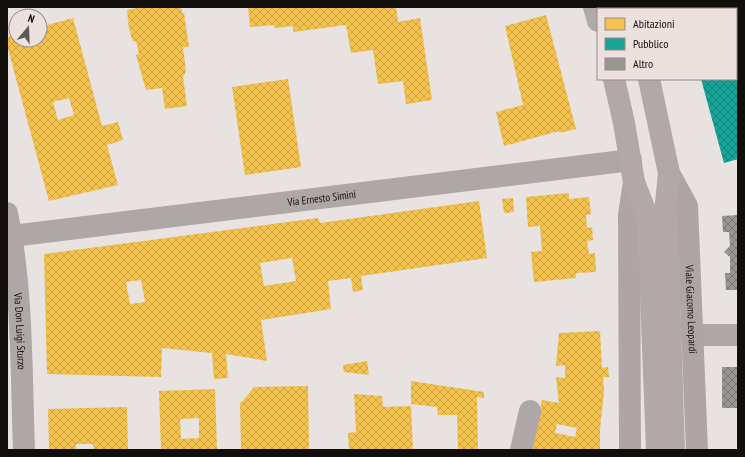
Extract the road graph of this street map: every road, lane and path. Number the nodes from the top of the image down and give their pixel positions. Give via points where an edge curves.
1 (594, 7) edge
2 (597, 18) edge
3 (614, 80) edge
4 (649, 80) edge
5 (631, 160) junction
6 (669, 173) junction
7 (634, 182) junction
8 (7, 213) edge
9 (12, 236) junction
10 (13, 306) edge
11 (692, 335) junction
12 (738, 335) edge
13 (530, 411) dead end
14 (24, 450) edge
15 (521, 450) edge
16 (630, 450) edge
17 (657, 450) edge
18 (674, 450) edge
19 (698, 450) edge

1 - 2 main road
3 - 5 main road
4 - 6 main road, Viale Giacomo Leopardi
5 - 7 main road
5 - 9 street, Via Ernesto Simini
6 - 11 main road, Viale Giacomo Leopardi via 687,206
6 - 18 main road, Viale Giacomo Leopardi via 666,203
7 - 16 main road via 629,215
7 - 17 main road via 648,218
8 - 9 street, Via Don Luigi Sturzo
9 - 10 street, Via Don Luigi Sturzo
10 - 14 street, Via Don Luigi Sturzo
11 - 12 street
11 - 19 main road, Viale Giacomo Leopardi
13 - 15 street

